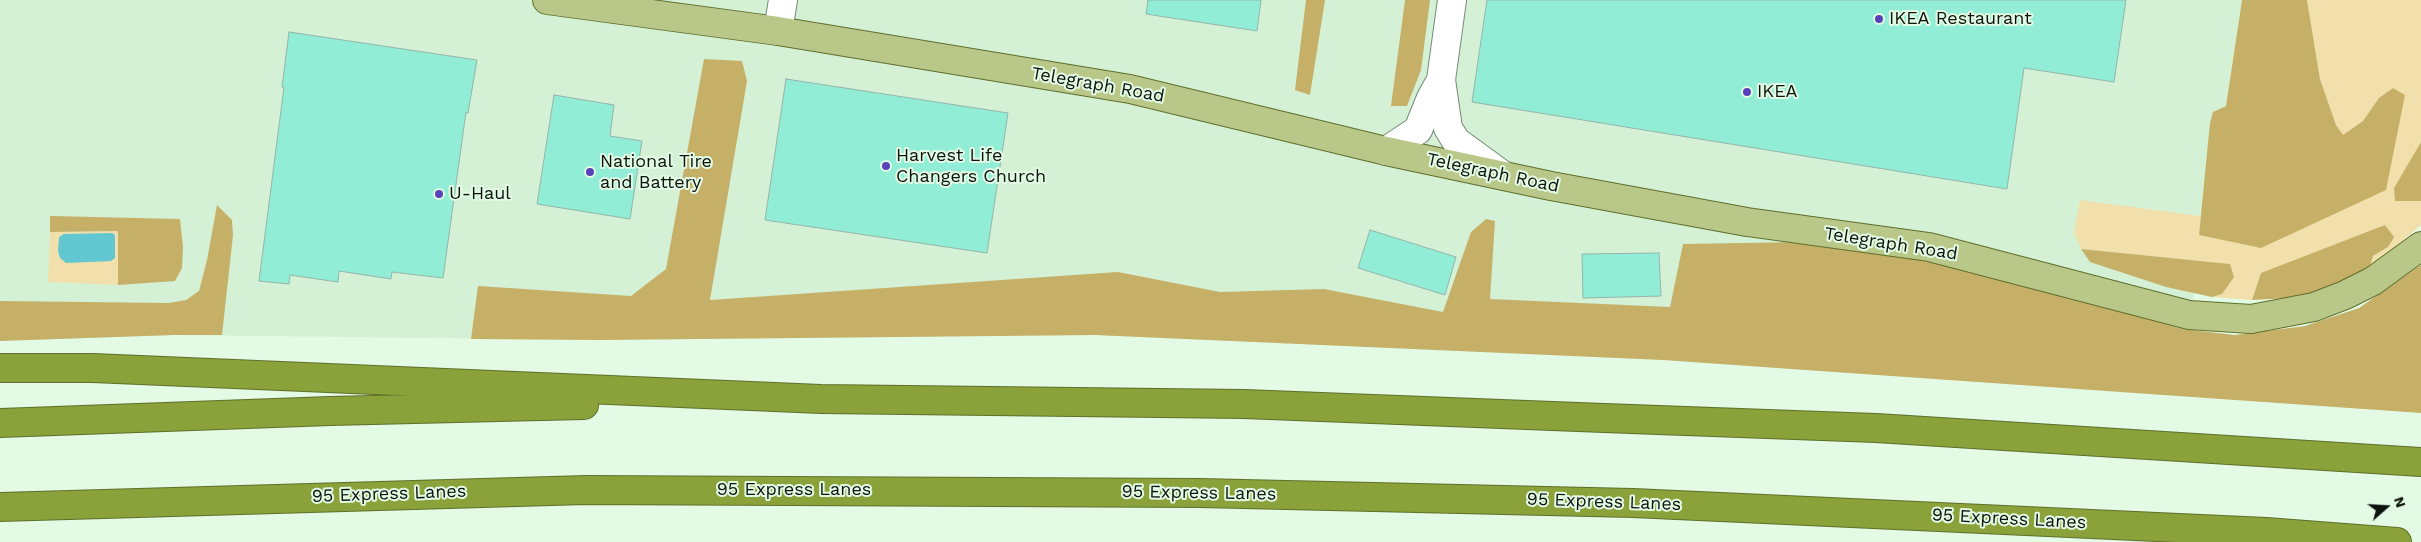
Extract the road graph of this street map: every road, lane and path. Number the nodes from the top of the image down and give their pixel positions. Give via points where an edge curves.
1 (548, 0) edge
2 (783, 0) edge
3 (1452, 0) edge
4 (778, 31) junction
5 (1441, 80) junction
6 (1386, 152) junction
7 (1504, 176) junction
8 (2421, 246) edge
9 (0, 368) edge
10 (821, 398) junction
11 (0, 423) edge
12 (2421, 462) edge
13 (0, 507) edge
14 (2397, 542) edge

1 - 4 main road, Telegraph Road
2 - 4 street
3 - 5 street
4 - 6 main road, Telegraph Road via 1130,89
5 - 6 street via 1418,130
5 - 7 street via 1446,120 1453,137
6 - 7 main road, Telegraph Road
7 - 8 main road, Telegraph Road via 1684,211 1929,247 2189,315 2213,317 2251,319 2314,307 2373,281
9 - 10 highway via 93,368
10 - 11 highway
10 - 12 highway via 1254,405 1769,424
13 - 14 highway, 95 Express Lanes via 586,490 1200,493 1653,503 2266,532

